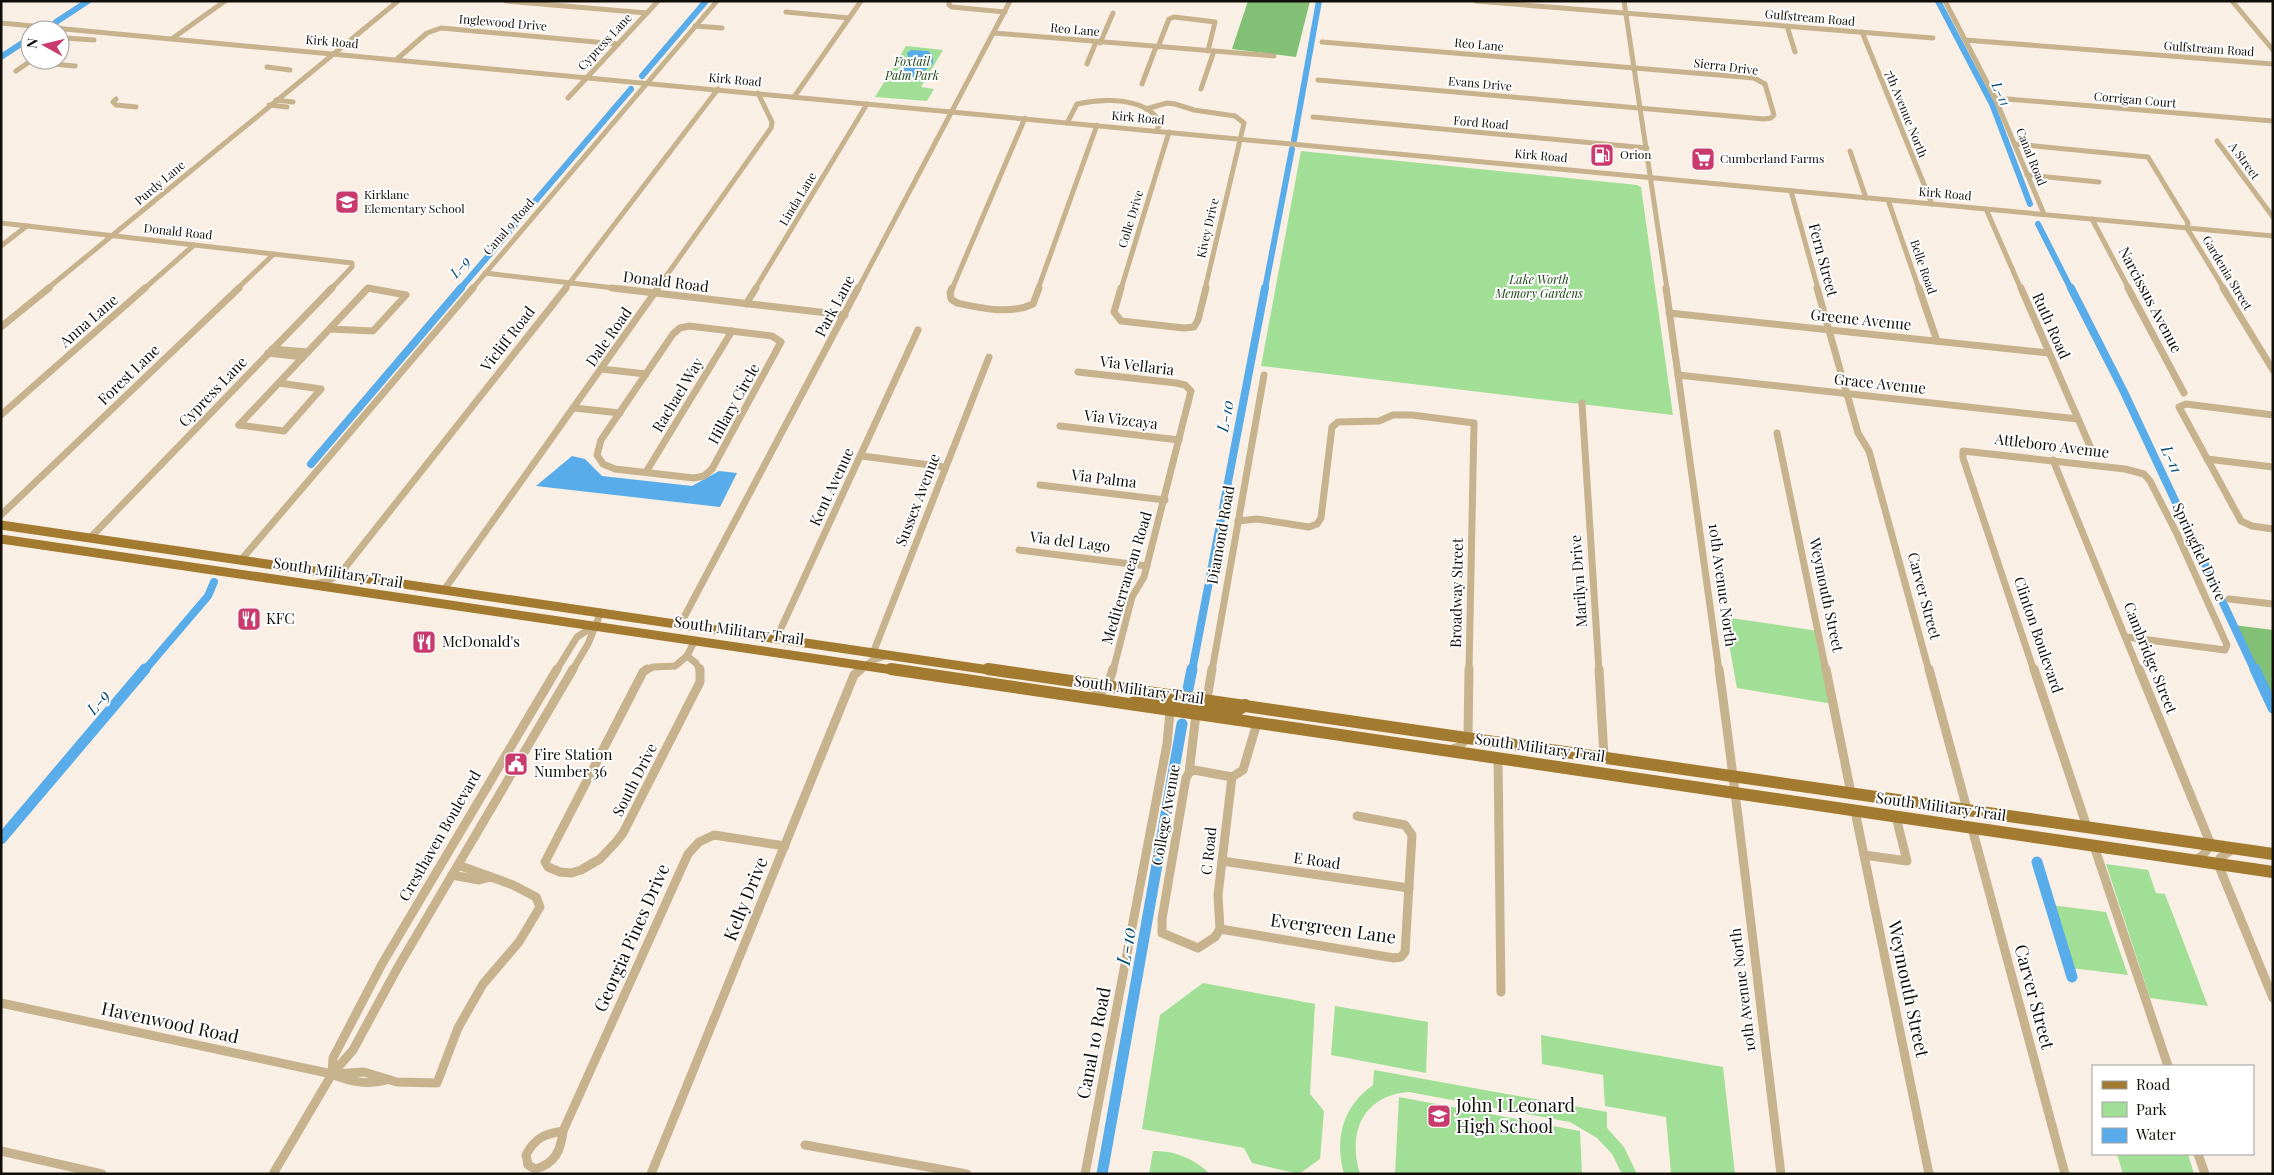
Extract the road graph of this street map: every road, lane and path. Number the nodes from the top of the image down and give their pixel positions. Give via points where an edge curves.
1 (225, 1) edge
2 (398, 1) edge
3 (506, 1) edge
4 (658, 1) edge
5 (717, 1) edge
6 (861, 1) edge
7 (949, 1) edge
8 (1010, 1) edge
9 (1476, 1) edge
10 (1624, 1) edge
11 (1945, 1) edge
12 (2232, 1) edge
13 (786, 12) dead end
14 (1005, 12) junction
15 (646, 13) junction
16 (1113, 13) dead end
17 (1626, 13) junction
18 (849, 18) junction
19 (1, 23) edge
20 (695, 26) junction
21 (1787, 26) junction
22 (722, 28) dead end
23 (1862, 32) junction
24 (994, 33) junction
25 (70, 38) edge
26 (173, 38) junction
27 (1933, 38) dead end
28 (94, 40) dead end
29 (1965, 40) junction
30 (1098, 42) junction
31 (1322, 42) dead end
32 (618, 44) junction
33 (1157, 47) junction
34 (2273, 50) edge
35 (1211, 51) junction
36 (1795, 52) dead end
37 (332, 53) junction
38 (1274, 56) dead end
39 (397, 59) junction
40 (1087, 64) dead end
41 (2273, 64) edge
42 (70, 65) edge
43 (75, 66) dead end
44 (267, 67) dead end
45 (20, 68) edge
46 (1634, 68) junction
47 (290, 70) dead end
48 (16, 71) dead end
49 (587, 77) junction
50 (1318, 80) dead end
51 (648, 83) junction
52 (1142, 84) dead end
53 (1201, 89) dead end
54 (718, 90) junction
55 (758, 93) junction
56 (794, 97) junction
57 (568, 98) dead end
58 (1995, 98) junction
59 (116, 99) dead end
60 (276, 100) junction
61 (293, 102) dead end
62 (867, 104) junction
63 (269, 105) junction
64 (136, 107) dead end
65 (287, 107) dead end
66 (1146, 108) junction
67 (1640, 108) junction
68 (953, 112) junction
69 (1313, 117) dead end
70 (1025, 118) junction
71 (2273, 121) edge
72 (1067, 123) junction
73 (1097, 125) junction
74 (1156, 131) junction
75 (1169, 132) junction
76 (1240, 139) junction
77 (2217, 141) dead end
78 (2015, 144) junction
79 (1646, 148) junction
80 (1850, 151) dead end
81 (2027, 175) junction
82 (1651, 177) junction
83 (2099, 182) dead end
84 (1791, 191) junction
85 (1866, 198) junction
86 (1888, 200) junction
87 (1932, 204) junction
88 (1986, 209) junction
89 (2044, 214) junction
90 (2273, 217) edge
91 (2092, 219) junction
92 (1, 223) edge
93 (27, 226) junction
94 (2187, 228) junction
95 (112, 236) junction
96 (2273, 236) edge
97 (194, 245) junction
98 (1, 246) edge
99 (274, 254) junction
100 (352, 263) joint
101 (485, 273) junction
102 (570, 284) junction
103 (656, 293) junction
104 (746, 304) junction
105 (1669, 313) junction
106 (845, 315) junction
107 (1196, 323) joint
108 (1, 327) edge
109 (330, 329) junction
110 (918, 330) dead end
111 (1828, 330) junction
112 (732, 331) junction
113 (1937, 341) junction
114 (270, 351) junction
115 (2049, 353) junction
116 (305, 354) junction
117 (989, 357) dead end
118 (602, 369) junction
119 (2273, 370) edge
120 (1078, 372) dead end
121 (646, 374) junction
122 (1264, 375) dead end
123 (1678, 375) junction
124 (279, 383) junction
125 (1191, 391) joint
126 (1846, 393) junction
127 (2184, 394) dead end
128 (1582, 403) dead end
129 (574, 408) junction
130 (620, 413) junction
131 (1, 415) edge
132 (2273, 415) edge
133 (2078, 419) junction
134 (1060, 426) dead end
135 (1777, 433) dead end
136 (1179, 440) junction
137 (1963, 451) joint
138 (2093, 453) dead end
139 (862, 456) junction
140 (2207, 459) junction
141 (2053, 460) junction
142 (945, 467) junction
143 (2273, 467) edge
144 (646, 472) junction
145 (2138, 472) joint
146 (1040, 485) dead end
147 (1165, 500) junction
148 (1, 516) edge
149 (1238, 521) junction
150 (1, 525) edge
151 (20, 528) junction
152 (2273, 529) edge
153 (1, 530) edge
154 (90, 538) junction
155 (1, 539) edge
156 (153, 547) junction
157 (1019, 550) dead end
158 (194, 553) junction
159 (119, 557) junction
160 (241, 560) junction
161 (158, 562) junction
162 (1148, 566) junction
163 (340, 574) junction
164 (362, 578) junction
165 (305, 585) junction
166 (333, 589) junction
167 (444, 590) junction
168 (2229, 599) dead end
169 (2273, 604) edge
170 (601, 612) junction
171 (681, 623) junction
172 (594, 626) junction
173 (2126, 636) junction
174 (777, 637) junction
175 (695, 640) junction
176 (842, 648) junction
177 (873, 653) junction
178 (889, 654) junction
179 (686, 655) junction
180 (821, 659) junction
181 (865, 666) junction
182 (1109, 685) junction
183 (1082, 699) junction
184 (1207, 699) junction
185 (1127, 705) junction
186 (1245, 705) junction
187 (1170, 711) junction
188 (1196, 714) junction
189 (1257, 723) junction
190 (1468, 737) junction
191 (1447, 751) junction
192 (1604, 757) junction
193 (1498, 758) junction
194 (1189, 773) junction
195 (1232, 776) junction
196 (1734, 777) junction
197 (1736, 793) junction
198 (1851, 793) junction
199 (1967, 809) junction
200 (1854, 811) junction
201 (1357, 816) dead end
202 (1896, 817) junction
203 (2087, 827) junction
204 (1972, 828) junction
205 (2211, 845) junction
206 (785, 846) junction
207 (2094, 846) junction
208 (2234, 848) junction
209 (2273, 854) edge
210 (1864, 856) junction
211 (2193, 860) junction
212 (1222, 861) junction
213 (2218, 864) junction
214 (458, 865) junction
215 (2273, 872) edge
216 (452, 874) junction
217 (491, 876) junction
218 (1409, 888) junction
219 (1220, 930) junction
220 (1501, 992) dead end
221 (2273, 998) edge
222 (1, 1002) edge
223 (2168, 1065) edge
224 (332, 1074) junction
225 (563, 1131) dead end
226 (805, 1145) dead end
227 (1, 1151) edge
228 (2198, 1155) edge
229 (102, 1174) edge
230 (273, 1174) edge
231 (651, 1174) edge
232 (967, 1174) edge
233 (1085, 1174) edge
234 (1781, 1174) edge
235 (1929, 1174) edge
236 (2066, 1174) edge
237 (2205, 1174) edge

1 - 26 street
2 - 37 street, Purdy Lane
3 - 15 street
4 - 15 street, Cypress Lane
5 - 20 street, Canal 9 Road
6 - 18 street
7 - 14 street via 948,5 952,7
8 - 14 street, Park Lane
9 - 17 street, Gulfstream Road
10 - 17 street, 10th Avenue North
11 - 29 street, Canal Road
12 - 34 street
13 - 18 street
14 - 24 street, Park Lane
15 - 32 street, Cypress Lane
16 - 30 street
17 - 21 street, Gulfstream Road
17 - 46 street, 10th Avenue North
18 - 56 street
19 - 26 street, Kirk Road
20 - 22 street
20 - 51 street, Canal 9 Road
21 - 23 street, Gulfstream Road
21 - 36 street
23 - 27 street, Gulfstream Road
23 - 87 street, 7th Avenue North
24 - 30 street, Reo Lane
24 - 68 street, Park Lane
25 - 28 street
26 - 37 street, Kirk Road
29 - 41 street, Gulfstream Road
29 - 58 street, Canal Road
30 - 33 street, Reo Lane
30 - 40 street
31 - 46 street, Reo Lane
32 - 39 street, Inglewood Drive via 442,28 427,33
32 - 49 street, Cypress Lane
33 - 35 street, Reo Lane
33 - 35 street via 1169,19 1174,17 1215,22
33 - 52 street
35 - 38 street, Reo Lane
35 - 53 street
37 - 39 street, Kirk Road
37 - 60 street, Purdy Lane
39 - 49 street, Kirk Road
42 - 43 street
44 - 47 street
45 - 48 street
46 - 67 street, 10th Avenue North
46 - 67 street, Sierra Drive via 1758,79 1765,84 1774,115 1764,119
49 - 51 street, Kirk Road
49 - 57 street, Cypress Lane
50 - 67 street, Evans Drive
51 - 54 street, Kirk Road
51 - 101 street, Canal 9 Road
54 - 55 street, Kirk Road
54 - 102 street, Vicliff Road
55 - 56 street, Kirk Road
55 - 103 street, Dale Road via 772,122 771,128
56 - 62 street, Kirk Road
58 - 71 street, Corrigan Court
58 - 78 street, Canal Road
59 - 64 street via 113,102 116,105
60 - 61 street
60 - 63 street, Purdy Lane
62 - 68 street, Kirk Road
62 - 104 street, Linda Lane
63 - 65 street
63 - 95 street, Purdy Lane
66 - 72 street via 1080,103 1074,107
66 - 74 street via 1161,123
66 - 76 street, Kivey Drive via 1166,103 1235,116 1244,122
67 - 79 street, 10th Avenue North
68 - 70 street, Kirk Road
68 - 106 street, Park Lane
69 - 79 street, Ford Road
70 - 72 street, Kirk Road
70 - 73 street via 950,293 951,299 962,304 1016,310 1033,304
72 - 73 street, Kirk Road
73 - 74 street, Kirk Road
74 - 75 street, Kirk Road
75 - 76 street, Kirk Road
75 - 107 street, Colle Drive via 1114,312 1121,321 1127,322 1184,328 1194,327
76 - 82 street, Kirk Road
76 - 107 street, Kivey Drive
77 - 90 street, A Street
78 - 81 street, Canal Road
78 - 94 street, Gardenia Street via 2148,157 2188,223
79 - 82 street, 10th Avenue North
80 - 85 street
81 - 83 street
81 - 89 street, Canal Road
82 - 84 street, Kirk Road
82 - 105 street, 10th Avenue North
84 - 85 street, Kirk Road
84 - 111 street, Fern Street
85 - 86 street, Kirk Road
86 - 87 street, Kirk Road
86 - 113 street, Belle Road
87 - 88 street, Kirk Road
88 - 89 street, Kirk Road
88 - 115 street, Ruth Road
89 - 91 street, Kirk Road
91 - 94 street, Kirk Road
91 - 127 street, Narcissus Avenue
92 - 93 street, Donald Road
93 - 95 street, Donald Road
93 - 98 street
94 - 96 street, Kirk Road
94 - 119 street, Gardenia Street
95 - 97 street, Donald Road
95 - 108 street, Purdy Lane
97 - 99 street, Donald Road
97 - 131 street, Anna Lane
99 - 100 street, Donald Road
99 - 148 street, Forest Lane
100 - 114 street, Cypress Lane via 352,267
101 - 102 street, Donald Road
101 - 160 street, Canal 9 Road
102 - 103 street, Donald Road
102 - 163 street, Vicliff Road
103 - 104 street, Donald Road
103 - 118 street, Dale Road
104 - 106 street, Donald Road
105 - 111 street, Greene Avenue
105 - 123 street, 10th Avenue North
106 - 171 street, Park Lane
109 - 109 street via 368,288 406,295 373,331
109 - 116 street
110 - 139 street, Kent Avenue
111 - 113 street, Greene Avenue
111 - 126 street, Fern Street
112 - 121 street, Hillary Circle via 689,326 680,328
112 - 144 street, Rachael Way
112 - 144 street, Hillary Circle via 777,338 781,345 712,469 704,476 694,478
113 - 115 street, Greene Avenue
114 - 116 street
114 - 154 street, Cypress Lane
115 - 133 street, Ruth Road
116 - 124 street
117 - 142 street, Sussex Avenue
118 - 121 street
118 - 129 street, Dale Road
120 - 125 street, Via Vellaria via 1176,383
121 - 130 street, Hillary Circle
122 - 149 street, Diamond Road
123 - 126 street, Grace Avenue
123 - 196 street, 10th Avenue North
124 - 124 street via 321,388 284,431 240,425
125 - 136 street, Mediterranean Road
126 - 133 street, Grace Avenue
126 - 199 street, Carver Street via 1858,433 1869,451
128 - 192 street, Marilyn Drive
129 - 130 street
129 - 167 street, Dale Road
130 - 144 street, Hillary Circle via 599,444 598,458 610,468
132 - 140 street via 2181,405 2179,407
133 - 138 street, Ruth Road
134 - 136 street, Via Vizcaya
135 - 198 street, Weymouth Street
136 - 147 street, Mediterranean Road
137 - 141 street, Attleboro Avenue
137 - 203 street, Clinton Boulevard
139 - 142 street
139 - 174 street, Kent Avenue
140 - 143 street
140 - 152 street via 2240,521
141 - 145 street, Attleboro Avenue
141 - 173 street, Cambridge Street
142 - 177 street, Sussex Avenue
145 - 173 street, Springfiel Drive via 2150,481 2227,645 2225,650
146 - 147 street, Via Palma
147 - 162 street, Mediterranean Road
149 - 184 street, Diamond Road
149 - 190 street, Broadway Street via 1257,519 1309,527 1317,524 1322,518 1332,426 1338,422 1378,421 1412,415 1474,422
150 - 151 main road, South Military Trail
151 - 153 main road
151 - 154 main road, South Military Trail
154 - 156 main road, South Military Trail
155 - 159 main road, South Military Trail
156 - 158 main road, South Military Trail
156 - 159 main road
157 - 162 street, Via del Lago
158 - 160 main road, South Military Trail
158 - 161 main road via 176,554
159 - 161 main road, South Military Trail
160 - 163 main road, South Military Trail
161 - 165 main road, South Military Trail
162 - 182 street, Mediterranean Road via 1132,597
163 - 164 main road, South Military Trail
163 - 165 street, Vicliff Road via 326,582
164 - 166 main road
164 - 167 main road, South Military Trail
165 - 166 main road, South Military Trail
166 - 172 main road, South Military Trail
167 - 170 main road, South Military Trail
168 - 169 street
170 - 171 main road, South Military Trail
170 - 172 street, Cresthaven Boulevard
171 - 174 main road, South Military Trail
172 - 175 main road, South Military Trail
172 - 214 street, Cresthaven Boulevard via 588,644
172 - 224 street, Cresthaven Boulevard via 577,637 508,749 387,956 333,1058
173 - 205 street, Cambridge Street
174 - 176 main road, South Military Trail
175 - 179 street
175 - 180 main road, South Military Trail
176 - 177 main road, South Military Trail
176 - 180 main road via 839,653
177 - 178 main road, South Military Trail
178 - 181 street, Kelly Drive
178 - 182 main road, South Military Trail
179 - 179 street, South Drive via 700,668 700,682 623,833 610,850 579,872 552,870 545,862 642,672 654,665 678,666
180 - 181 main road, South Military Trail
181 - 183 main road, South Military Trail
181 - 206 street, Kelly Drive via 854,675
182 - 183 street via 1097,695
182 - 184 main road, South Military Trail
183 - 185 main road, South Military Trail
184 - 186 main road, South Military Trail
185 - 186 main road via 1145,700 1229,712
185 - 187 main road, South Military Trail
186 - 190 main road, South Military Trail
187 - 188 main road, South Military Trail
187 - 233 street, Canal 10 Road via 1168,744
188 - 189 main road, South Military Trail
188 - 194 street, College Avenue
189 - 191 main road, South Military Trail
189 - 195 street via 1243,770
190 - 191 street via 1460,747
190 - 192 main road, South Military Trail
191 - 193 main road, South Military Trail
192 - 196 main road, South Military Trail
193 - 197 main road, South Military Trail
193 - 220 street
194 - 195 street via 1194,770
194 - 219 street, College Avenue via 1162,933 1198,948
195 - 212 street, C Road
196 - 197 street, 10th Avenue North
196 - 198 main road, South Military Trail
197 - 200 main road, South Military Trail
197 - 234 street, 10th Avenue North
198 - 199 main road, South Military Trail
199 - 203 main road, South Military Trail
200 - 202 main road, South Military Trail
200 - 210 street, Weymouth Street
201 - 218 street, Evergreen Lane via 1405,825 1410,830
202 - 204 main road, South Military Trail
202 - 210 street via 1906,861
203 - 205 main road, South Military Trail
204 - 207 main road, South Military Trail
204 - 236 street, Carver Street
205 - 208 main road, South Military Trail
205 - 211 street via 2202,856
206 - 225 street, Georgia Pines Drive via 714,835 704,837 688,854
206 - 231 street, Kelly Drive
207 - 211 main road, South Military Trail
207 - 223 street
208 - 209 main road, South Military Trail
208 - 213 street via 2220,858
210 - 235 street, Weymouth Street
211 - 213 main road, South Military Trail
212 - 218 street, E Road
212 - 219 street, C Road via 1218,895
213 - 215 main road, South Military Trail
213 - 221 street
214 - 216 street, Cresthaven Boulevard
214 - 217 street
216 - 217 street via 479,880
216 - 224 street, Cresthaven Boulevard via 353,1050
217 - 224 street, Havenwood Road via 536,896 540,907 519,942 483,984 458,1028 437,1083 389,1080 371,1084 350,1083
218 - 219 street, Evergreen Lane via 1405,952 1401,957
222 - 224 street, Havenwood Road
224 - 230 street, Cresthaven Boulevard
226 - 232 street
227 - 229 street
228 - 237 street

